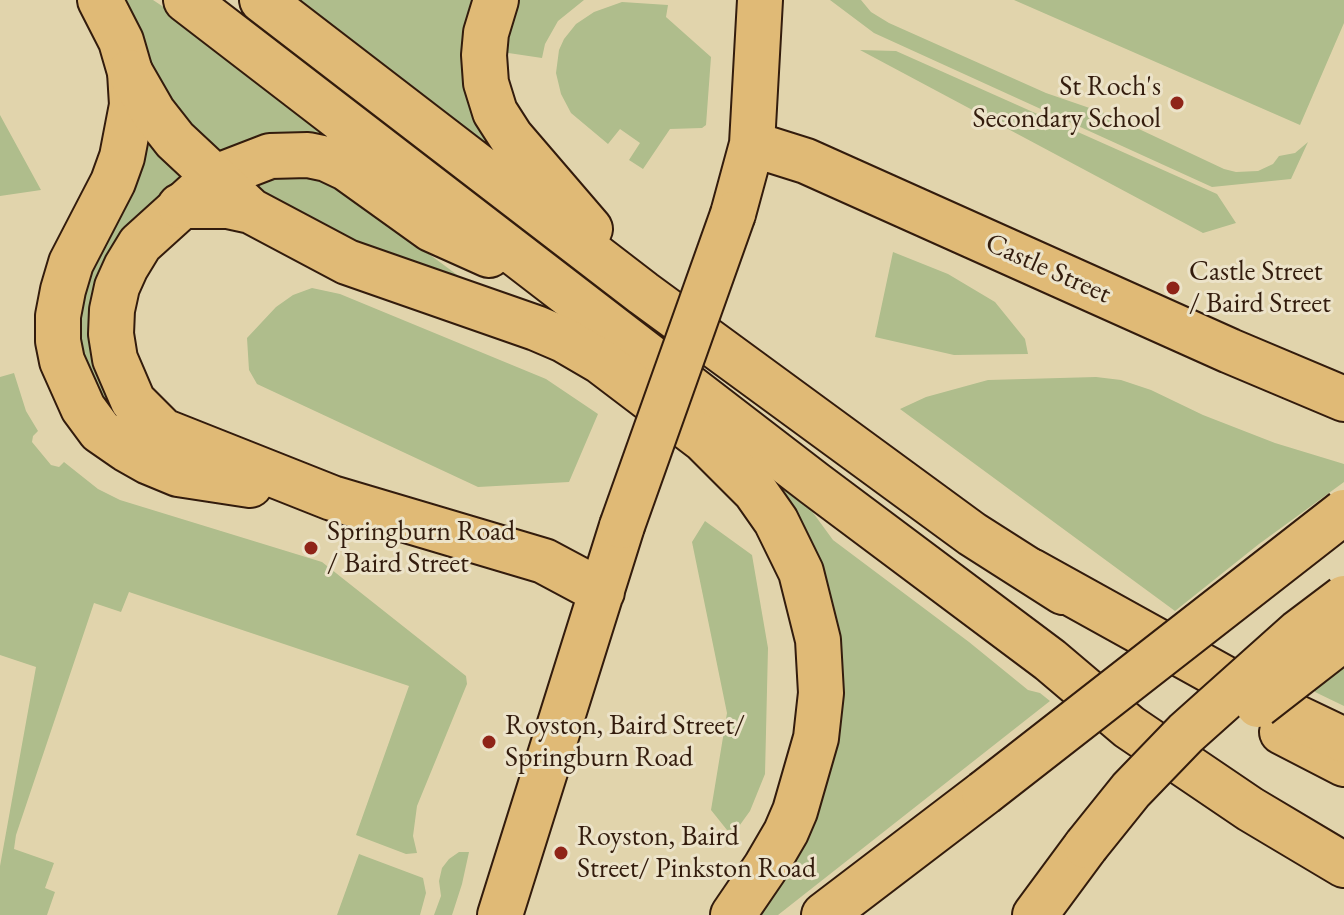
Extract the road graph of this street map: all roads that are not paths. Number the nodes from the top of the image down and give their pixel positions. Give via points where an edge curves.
1 (100, 0) edge
2 (186, 0) edge
3 (262, 0) edge
4 (496, 0) edge
5 (760, 0) edge
6 (130, 72) junction
7 (752, 144) junction
8 (213, 178) junction
9 (180, 206) junction
10 (251, 211) junction
11 (551, 282) junction
12 (643, 293) junction
13 (1344, 399) edge
14 (332, 498) junction
15 (1344, 512) edge
16 (1031, 571) junction
17 (602, 592) junction
18 (1344, 598) edge
19 (1344, 638) edge
20 (1344, 740) edge
21 (1344, 764) edge
22 (1344, 865) edge
23 (1085, 873) edge
24 (500, 915) edge
25 (733, 915) edge
26 (824, 915) edge
27 (1035, 915) edge

1 - 6 main road
2 - 11 main road
3 - 12 main road
4 - 12 main road via 484,55 495,112
5 - 7 main road
6 - 8 main road via 153,112
6 - 14 main road via 132,105 122,157 71,263 58,316 58,341 71,384 100,431 149,462 178,474
7 - 13 main road, Castle Street via 806,161
7 - 17 main road, bridge via 733,214
8 - 9 main road
8 - 10 main road
8 - 11 main road via 270,156 327,159 431,229
9 - 10 main road
9 - 14 main road via 140,244 117,287 111,334 133,401 163,431
10 - 25 main road via 347,262 564,340 704,440 755,491 794,555 814,615 821,693 816,738 786,832
11 - 22 main road via 1050,660 1129,727
12 - 16 main road via 972,534
14 - 17 main road via 544,561
15 - 26 main road, bridge
16 - 20 main road
16 - 21 main road via 1240,709
17 - 24 main road
18 - 23 main road, bridge via 1186,733 1131,790
19 - 23 main road, bridge via 1255,707
23 - 27 main road

